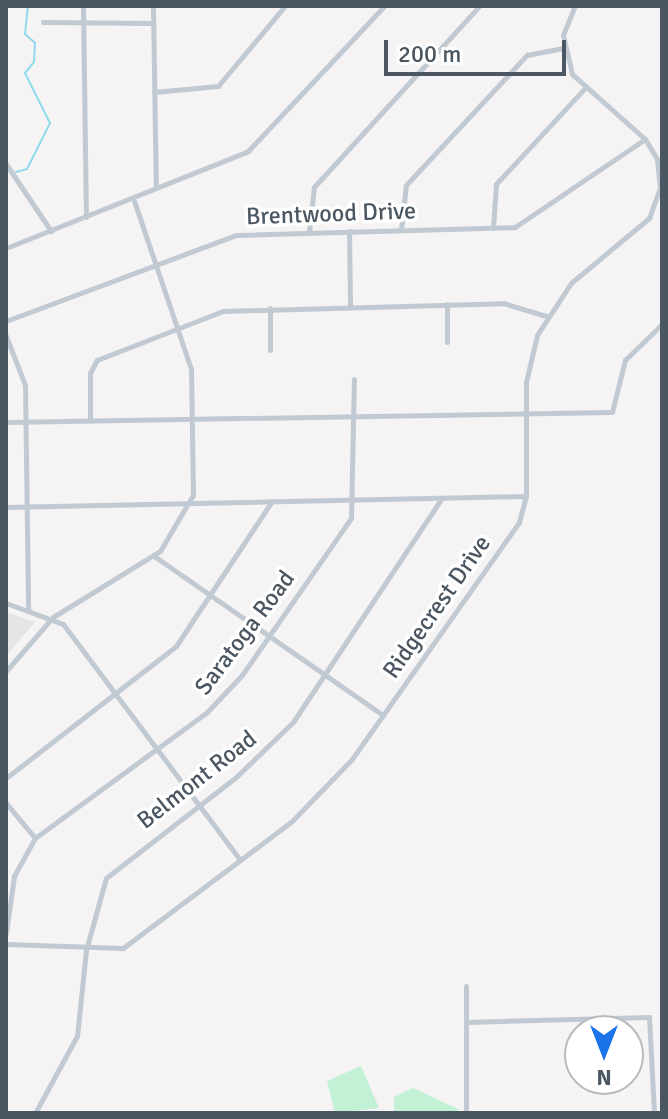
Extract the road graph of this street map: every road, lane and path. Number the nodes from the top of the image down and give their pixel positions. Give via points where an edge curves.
1 (83, 6) edge
2 (153, 6) edge
3 (285, 6) edge
4 (384, 6) edge
5 (479, 6) edge
6 (575, 6) edge
7 (43, 22) dead end
8 (84, 22) junction
9 (152, 23) junction
10 (564, 48) junction
11 (585, 87) junction
12 (154, 92) junction
13 (645, 139) junction
14 (6, 164) edge
15 (661, 182) edge
16 (156, 187) junction
17 (134, 201) junction
18 (86, 217) junction
19 (493, 228) junction
20 (401, 230) junction
21 (51, 231) junction
22 (349, 231) junction
23 (309, 232) junction
24 (6, 248) edge
25 (155, 262) junction
26 (447, 304) junction
27 (350, 306) junction
28 (270, 308) junction
29 (546, 316) junction
30 (6, 321) edge
31 (662, 324) edge
32 (180, 327) junction
33 (6, 336) edge
34 (447, 342) dead end
35 (270, 350) dead end
36 (354, 379) dead end
37 (525, 414) junction
38 (354, 418) junction
39 (192, 419) junction
40 (90, 420) junction
41 (6, 422) edge
42 (26, 422) junction
43 (526, 496) junction
44 (442, 498) junction
45 (354, 499) junction
46 (272, 501) junction
47 (190, 503) junction
48 (28, 506) junction
49 (6, 507) edge
50 (154, 556) junction
51 (212, 596) junction
52 (6, 603) edge
53 (28, 609) junction
54 (53, 617) junction
55 (269, 636) junction
56 (6, 671) edge
57 (326, 675) junction
58 (116, 694) junction
59 (383, 715) junction
60 (157, 750) junction
61 (6, 778) edge
62 (6, 803) edge
63 (199, 804) junction
64 (35, 838) junction
65 (240, 860) junction
66 (6, 933) edge
67 (6, 944) edge
68 (86, 950) junction
69 (466, 986) dead end
70 (467, 1022) junction
71 (35, 1113) edge
72 (466, 1113) edge
73 (654, 1113) edge

1 - 8 street
2 - 9 street
3 - 12 street via 218,86
4 - 16 street via 248,151
5 - 23 street via 314,187
6 - 10 street
7 - 8 street
8 - 9 street
8 - 18 street
9 - 12 street
10 - 11 street, Ridgecrest Drive
10 - 20 street via 527,55 406,185
11 - 13 street, Ridgecrest Drive
11 - 19 street via 496,184
12 - 16 street
13 - 15 street, Ridgecrest Drive
13 - 19 street, Brentwood Drive via 529,223
14 - 21 street
15 - 29 street, Ridgecrest Drive via 649,218 571,283
16 - 17 street
17 - 18 street
17 - 25 street
18 - 21 street
19 - 20 street, Brentwood Drive
20 - 22 street, Brentwood Drive
21 - 24 street
22 - 23 street, Brentwood Drive
22 - 27 street
23 - 25 street, Brentwood Drive via 236,235
25 - 30 street, Brentwood Drive
25 - 32 street
26 - 27 street
26 - 29 street via 513,303
26 - 34 street
27 - 28 street
28 - 32 street via 223,311
28 - 35 street
29 - 37 street, Ridgecrest Drive via 532,351
31 - 37 street via 625,360 612,412
32 - 39 street via 191,369
32 - 40 street via 97,360 90,373
33 - 42 street via 25,385
36 - 38 street, Saratoga Road
37 - 38 street
37 - 43 street, Ridgecrest Drive
38 - 39 street
38 - 45 street, Saratoga Road
39 - 40 street
39 - 47 street
40 - 42 street
41 - 42 street
42 - 48 street
43 - 44 street
43 - 59 street, Ridgecrest Drive via 519,522
44 - 45 street
44 - 57 street, Belmont Road
45 - 46 street
45 - 55 street, Saratoga Road via 351,518
46 - 47 street
46 - 51 street
47 - 48 street
47 - 50 street
48 - 49 street
48 - 53 street
50 - 51 street
50 - 54 street
51 - 55 street
51 - 58 street via 176,646
52 - 53 street
53 - 54 street
54 - 56 street
54 - 58 street
55 - 57 street
55 - 60 street, Saratoga Road via 207,712
57 - 59 street
57 - 63 street, Belmont Road via 277,739
58 - 60 street
58 - 61 street
59 - 65 street, Ridgecrest Drive via 320,795
60 - 63 street
60 - 64 street, Saratoga Road
62 - 64 street
63 - 65 street
63 - 68 street, Belmont Road via 106,878
64 - 66 street, Saratoga Road via 14,876
65 - 68 street, Ridgecrest Drive via 127,946
67 - 68 street, Ridgecrest Drive
68 - 71 street, Belmont Road via 77,1036
69 - 70 street
70 - 72 street
70 - 73 street via 649,1017

